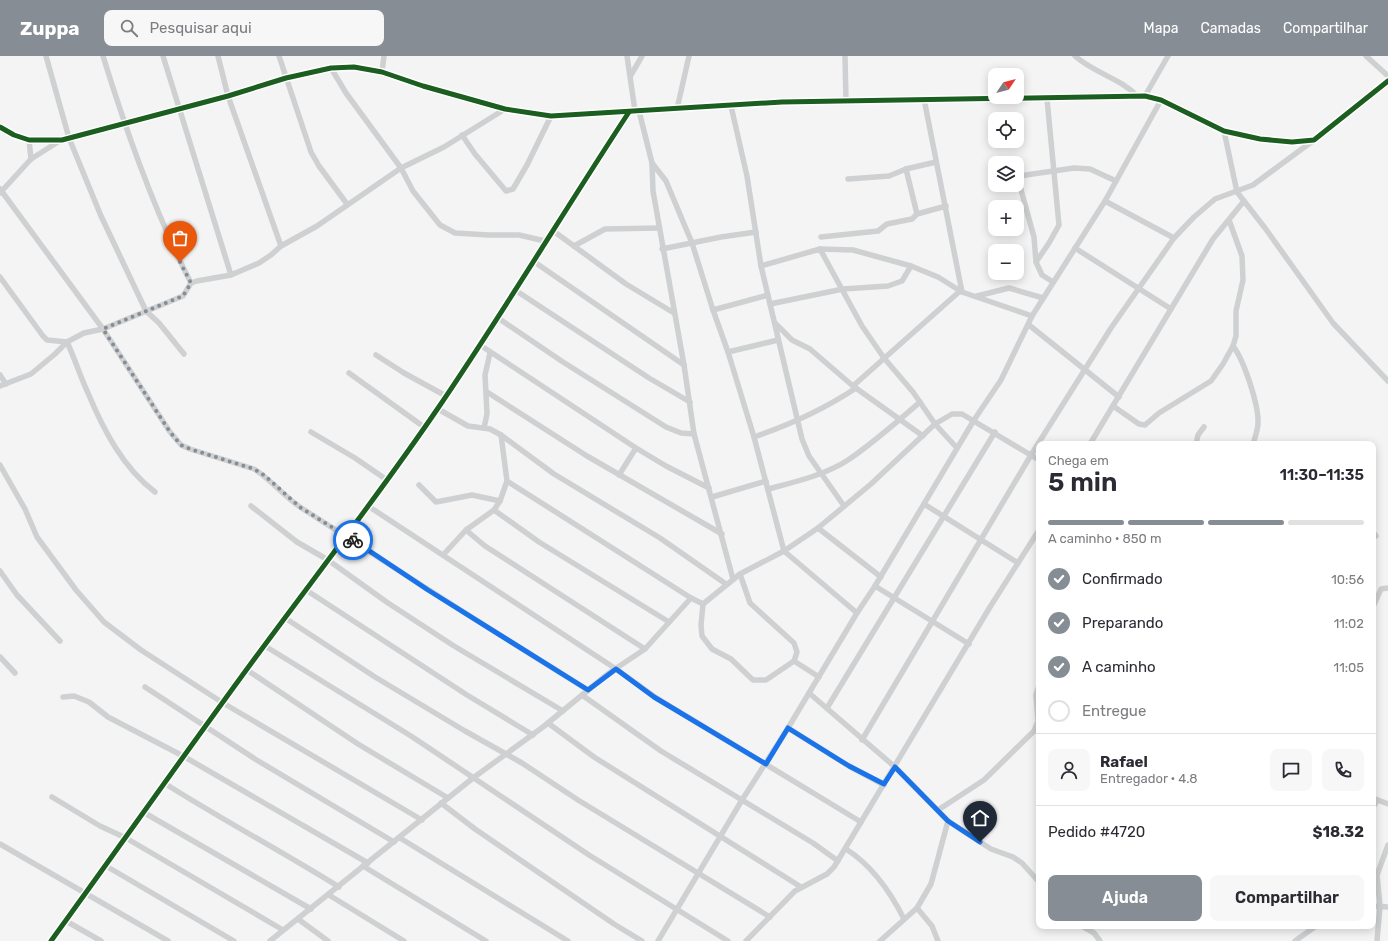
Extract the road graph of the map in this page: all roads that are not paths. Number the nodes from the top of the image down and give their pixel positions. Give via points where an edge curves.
1 (46, 56) edge
2 (102, 56) edge
3 (163, 56) edge
4 (218, 56) edge
5 (279, 56) edge
6 (384, 56) edge
7 (627, 56) edge
8 (642, 56) edge
9 (689, 56) edge
10 (845, 56) edge
11 (1075, 56) edge
12 (1168, 56) edge
13 (1366, 56) edge
14 (331, 68) junction
15 (382, 72) junction
16 (631, 75) junction
17 (1388, 76) edge
18 (286, 78) junction
19 (1388, 81) edge
20 (228, 96) junction
21 (1137, 96) junction
22 (1145, 96) junction
23 (1047, 98) junction
24 (924, 99) junction
25 (1161, 100) junction
26 (846, 101) junction
27 (731, 106) junction
28 (178, 108) junction
29 (505, 109) junction
30 (677, 110) junction
31 (634, 112) junction
32 (551, 116) junction
33 (124, 124) junction
34 (0, 127) edge
35 (1224, 131) junction
36 (462, 135) junction
37 (69, 138) junction
38 (29, 140) junction
39 (62, 140) junction
40 (1314, 140) junction
41 (31, 160) junction
42 (936, 162) junction
43 (652, 163) junction
44 (401, 168) junction
45 (906, 169) junction
46 (1055, 170) junction
47 (848, 179) dead end
48 (1116, 181) junction
49 (1, 191) edge
50 (1237, 192) junction
51 (1104, 201) junction
52 (1244, 201) junction
53 (347, 204) junction
54 (946, 206) junction
55 (917, 214) junction
56 (1229, 220) junction
57 (659, 228) junction
58 (552, 230) junction
59 (756, 232) junction
60 (821, 237) dead end
61 (1174, 238) junction
62 (545, 241) junction
63 (692, 243) junction
64 (281, 246) junction
65 (574, 246) junction
66 (1075, 248) junction
67 (662, 249) junction
68 (820, 249) junction
69 (533, 261) junction
70 (1036, 262) junction
71 (761, 266) junction
72 (912, 266) junction
73 (231, 275) junction
74 (0, 277) edge
75 (1053, 282) junction
76 (191, 283) junction
77 (1138, 289) junction
78 (515, 290) junction
79 (843, 290) junction
80 (961, 292) junction
81 (768, 295) junction
82 (977, 296) junction
83 (1043, 298) junction
84 (770, 304) junction
85 (1171, 309) junction
86 (713, 310) junction
87 (146, 311) junction
88 (674, 313) junction
89 (1032, 316) junction
90 (498, 318) junction
91 (774, 321) junction
92 (1029, 325) junction
93 (103, 329) junction
94 (778, 340) junction
95 (67, 342) junction
96 (480, 346) junction
97 (1234, 346) junction
98 (728, 352) junction
99 (490, 353) junction
100 (184, 354) dead end
101 (376, 355) dead end
102 (884, 358) junction
103 (684, 365) junction
104 (1085, 371) junction
105 (349, 373) dead end
106 (0, 375) edge
107 (1388, 381) edge
108 (6, 384) junction
109 (0, 386) edge
110 (855, 387) junction
111 (487, 392) junction
112 (446, 396) junction
113 (1119, 397) junction
114 (690, 402) junction
115 (920, 402) junction
116 (1113, 406) junction
117 (438, 408) junction
118 (900, 419) junction
119 (974, 420) junction
120 (797, 422) junction
121 (935, 424) junction
122 (424, 427) junction
123 (1204, 427) dead end
124 (484, 428) junction
125 (311, 432) dead end
126 (995, 432) junction
127 (694, 434) junction
128 (501, 435) junction
129 (923, 436) junction
130 (754, 437) junction
131 (1040, 441) edge
132 (1092, 441) edge
133 (1197, 441) edge
134 (1254, 441) edge
135 (1036, 447) edge
136 (636, 448) junction
137 (958, 448) junction
138 (1031, 455) junction
139 (1036, 458) edge
140 (0, 465) edge
141 (821, 472) junction
142 (619, 475) junction
143 (387, 480) junction
144 (507, 481) junction
145 (766, 481) junction
146 (419, 485) dead end
147 (709, 488) junction
148 (768, 489) junction
149 (154, 492) dead end
150 (712, 497) junction
151 (500, 501) junction
152 (924, 504) junction
153 (251, 506) dead end
154 (368, 506) junction
155 (844, 506) junction
156 (494, 510) junction
157 (944, 517) junction
158 (818, 528) junction
159 (466, 530) junction
160 (722, 534) junction
161 (1036, 535) edge
162 (346, 536) junction
163 (980, 540) junction
164 (784, 551) junction
165 (442, 555) junction
166 (328, 560) junction
167 (1018, 563) junction
168 (0, 571) edge
169 (740, 574) junction
170 (881, 577) junction
171 (733, 579) junction
172 (726, 584) junction
173 (875, 586) junction
174 (1388, 588) edge
175 (306, 590) junction
176 (691, 598) junction
177 (894, 600) junction
178 (1376, 600) edge
179 (703, 604) junction
180 (857, 613) junction
181 (285, 618) junction
182 (669, 622) junction
183 (932, 622) junction
184 (60, 641) dead end
185 (968, 644) junction
186 (265, 646) junction
187 (646, 649) junction
188 (0, 657) edge
189 (794, 661) junction
190 (616, 669) junction
191 (247, 670) junction
192 (15, 673) dead end
193 (819, 677) junction
194 (145, 687) dead end
195 (588, 690) junction
196 (809, 693) junction
197 (582, 695) junction
198 (63, 697) dead end
199 (223, 703) junction
200 (827, 708) junction
201 (563, 712) junction
202 (548, 723) junction
203 (1036, 726) edge
204 (205, 727) junction
205 (788, 728) junction
206 (532, 735) junction
207 (862, 740) junction
208 (506, 754) junction
209 (183, 756) junction
210 (766, 764) junction
211 (895, 767) junction
212 (473, 778) junction
213 (164, 783) junction
214 (884, 784) junction
215 (52, 797) dead end
216 (448, 798) junction
217 (742, 800) junction
218 (1376, 800) edge
219 (441, 803) junction
220 (1388, 804) edge
221 (938, 810) junction
222 (143, 812) junction
223 (422, 820) junction
224 (948, 821) junction
225 (861, 822) junction
226 (721, 836) junction
227 (126, 838) junction
228 (400, 838) junction
229 (394, 842) junction
230 (0, 844) edge
231 (1388, 845) edge
232 (846, 849) junction
233 (838, 861) junction
234 (366, 865) junction
235 (106, 866) junction
236 (699, 872) junction
237 (1036, 879) edge
238 (339, 887) junction
239 (801, 887) junction
240 (86, 894) junction
241 (329, 895) junction
242 (1376, 906) edge
243 (1380, 906) junction
244 (1388, 907) edge
245 (917, 908) junction
246 (311, 909) junction
247 (677, 909) junction
248 (770, 917) junction
249 (298, 919) junction
250 (904, 919) junction
251 (66, 921) junction
252 (1087, 929) edge
253 (1312, 929) edge
254 (283, 930) junction
255 (51, 941) edge
256 (100, 941) edge
257 (168, 941) edge
258 (234, 941) edge
259 (270, 941) edge
260 (328, 941) edge
261 (404, 941) edge
262 (486, 941) edge
263 (568, 941) edge
264 (642, 941) edge
265 (658, 941) edge
266 (728, 941) edge
267 (746, 941) edge
268 (880, 941) edge
269 (938, 941) edge
270 (1100, 941) edge
271 (1295, 941) edge
272 (1377, 941) edge

1 - 37 street
2 - 33 street
3 - 28 street
4 - 20 street
5 - 18 street
6 - 15 street
7 - 16 street
8 - 16 street
9 - 30 street
10 - 26 street
11 - 21 street via 1082,63 1123,83
12 - 22 street
13 - 17 street
14 - 15 street
14 - 18 street
14 - 44 street via 346,93
15 - 29 street
16 - 31 street
18 - 20 street
18 - 53 street via 311,152
19 - 40 street
20 - 28 street
20 - 64 street
21 - 22 street
21 - 23 street
22 - 25 street
23 - 24 street
23 - 46 street
24 - 26 street
24 - 42 street
25 - 35 street
25 - 48 street
26 - 27 street
27 - 30 street
27 - 59 street via 747,176
28 - 33 street
28 - 73 street
29 - 32 street
29 - 36 street
30 - 31 street
31 - 32 street
31 - 43 street
31 - 58 street
32 - 36 street via 527,165 513,189 509,191 506,191
33 - 37 street
33 - 76 street via 166,233
34 - 38 street
35 - 40 street via 1260,139 1292,142
35 - 50 street
36 - 44 street
37 - 39 street
37 - 87 street via 101,216
38 - 39 street
38 - 41 street
39 - 41 street
40 - 50 street via 1260,180
41 - 49 street
42 - 45 street
42 - 54 street
43 - 57 street via 653,191
43 - 63 street via 666,181
44 - 53 street
44 - 62 street via 413,191 440,225 455,232 519,235
45 - 47 street via 889,176
45 - 55 street
46 - 48 street via 1090,169
46 - 70 street via 1059,225
46 - 70 street via 1022,174 1018,179 1034,237
48 - 51 street
49 - 93 street
50 - 52 street
50 - 61 street via 1215,199
51 - 61 street
51 - 66 street
52 - 56 street
52 - 107 street via 1333,323
53 - 64 street via 317,226
54 - 55 street
54 - 80 street
55 - 60 street via 912,219 888,224 878,232
56 - 85 street via 1213,239
56 - 97 street via 1242,256 1244,280 1236,311
57 - 65 street via 605,229
57 - 67 street
58 - 62 street
58 - 65 street
59 - 63 street
59 - 71 street
61 - 77 street
62 - 69 street
63 - 67 street
63 - 86 street
64 - 73 street via 258,262
65 - 88 street via 626,284
66 - 75 street
66 - 77 street
67 - 88 street
68 - 71 street
68 - 72 street via 853,250
68 - 79 street
69 - 78 street
69 - 103 street
70 - 75 street via 1042,275
71 - 81 street
72 - 79 street via 902,281 888,286
72 - 80 street via 938,277
73 - 76 street
74 - 95 street via 47,340
75 - 83 street
76 - 87 street via 183,296
77 - 85 street
77 - 104 street
78 - 90 street
78 - 114 street
79 - 84 street
79 - 102 street via 862,326
80 - 82 street
80 - 102 street
81 - 84 street
81 - 86 street
82 - 83 street via 1009,288
82 - 89 street
83 - 89 street
84 - 91 street
85 - 113 street
86 - 98 street
87 - 93 street
87 - 100 street
88 - 103 street
89 - 92 street
90 - 96 street
90 - 127 street via 666,427 681,433
91 - 94 street
91 - 110 street via 792,340 810,349
92 - 104 street
92 - 119 street via 1001,380
93 - 95 street via 84,333
93 - 162 street via 181,445 254,469 301,508
94 - 98 street
94 - 120 street
95 - 108 street via 31,374
95 - 149 street via 105,430 123,459
96 - 99 street
96 - 112 street
97 - 116 street via 1211,381 1159,413 1145,425 1139,424
97 - 134 street via 1246,368 1258,413
98 - 130 street
99 - 111 street via 485,375
99 - 136 street
101 - 112 street
102 - 110 street
102 - 115 street
103 - 114 street
104 - 113 street
104 - 131 street
105 - 122 street
106 - 108 street
108 - 109 street
110 - 118 street
110 - 120 street via 830,406
111 - 124 street
111 - 142 street
112 - 117 street
113 - 116 street
114 - 127 street
115 - 118 street
115 - 121 street
116 - 132 street
117 - 122 street
117 - 124 street via 468,426
118 - 129 street
118 - 141 street via 848,460
119 - 121 street via 962,414 952,414
119 - 126 street
119 - 137 street
120 - 130 street
120 - 141 street via 809,456
121 - 129 street
121 - 137 street
122 - 143 street
123 - 133 street
124 - 128 street
125 - 143 street
126 - 138 street
126 - 157 street
127 - 147 street
128 - 144 street
128 - 172 street via 554,474 660,538
129 - 155 street
130 - 145 street
135 - 138 street
136 - 142 street
136 - 147 street
137 - 152 street
138 - 139 street
138 - 163 street
140 - 199 street via 25,509 36,537 104,622 141,650
141 - 148 street via 797,482
141 - 155 street
142 - 160 street
143 - 154 street
144 - 151 street
144 - 176 street
145 - 148 street
145 - 150 street
146 - 151 street via 436,502 472,494
147 - 150 street
148 - 164 street
150 - 160 street
151 - 156 street
152 - 157 street
152 - 170 street
153 - 166 street via 297,542
154 - 162 street
154 - 165 street
155 - 158 street
156 - 159 street
156 - 182 street via 538,542
157 - 163 street
157 - 177 street
158 - 164 street
158 - 170 street
159 - 165 street
159 - 187 street via 485,546
160 - 171 street
161 - 167 street
162 - 166 street
162 - 195 street
163 - 167 street
163 - 183 street
164 - 169 street
164 - 180 street
165 - 190 street
166 - 175 street
166 - 201 street via 448,642
167 - 185 street
168 - 184 street via 17,595
169 - 171 street
169 - 189 street via 753,606 794,643 797,652
170 - 173 street
171 - 172 street
172 - 179 street
173 - 177 street
173 - 180 street
174 - 178 street via 1381,589
175 - 181 street
175 - 206 street
176 - 179 street
176 - 182 street
177 - 183 street
177 - 200 street
179 - 189 street via 700,625 702,636 712,649 731,659 753,680 766,680
180 - 193 street
181 - 186 street
181 - 208 street via 374,677
182 - 187 street
183 - 185 street
183 - 207 street
185 - 211 street
186 - 191 street
186 - 212 street
187 - 190 street
188 - 192 street
189 - 193 street
190 - 195 street
190 - 210 street via 654,697
191 - 199 street
191 - 216 street via 358,744
193 - 196 street
194 - 204 street
195 - 197 street
196 - 200 street
196 - 205 street
197 - 201 street
197 - 217 street via 641,738
198 - 209 street via 74,696 89,702 108,717
199 - 204 street
199 - 223 street
200 - 207 street
201 - 202 street
202 - 206 street
202 - 226 street via 594,757
203 - 221 street via 984,780
204 - 209 street
204 - 229 street
205 - 210 street
205 - 214 street via 849,766
206 - 208 street
207 - 211 street
208 - 212 street
208 - 236 street
209 - 213 street
209 - 234 street
210 - 217 street
210 - 225 street
211 - 214 street
211 - 221 street
212 - 216 street
212 - 247 street via 588,855
213 - 222 street
213 - 238 street
214 - 225 street
215 - 227 street via 100,826
216 - 219 street
217 - 226 street
217 - 233 street
218 - 220 street
219 - 223 street
219 - 264 street via 487,838
221 - 224 street
222 - 227 street
222 - 246 street
223 - 228 street
224 - 237 street via 991,849 1014,857
224 - 245 street via 931,884
225 - 232 street
226 - 236 street
226 - 239 street
227 - 235 street
227 - 254 street
228 - 229 street
228 - 263 street
229 - 234 street
230 - 240 street
231 - 243 street via 1377,875
232 - 233 street
232 - 250 street via 867,865 897,905
233 - 239 street via 827,874
234 - 238 street
234 - 262 street
235 - 240 street
235 - 258 street
236 - 247 street
236 - 248 street
238 - 241 street
239 - 248 street
240 - 251 street
240 - 257 street
241 - 246 street
241 - 261 street
242 - 243 street
243 - 244 street
243 - 272 street
245 - 250 street
245 - 269 street via 932,926
246 - 249 street
247 - 265 street
247 - 266 street
248 - 267 street
249 - 254 street
249 - 260 street
250 - 268 street
251 - 255 street
251 - 256 street
252 - 270 street
253 - 271 street
254 - 259 street

